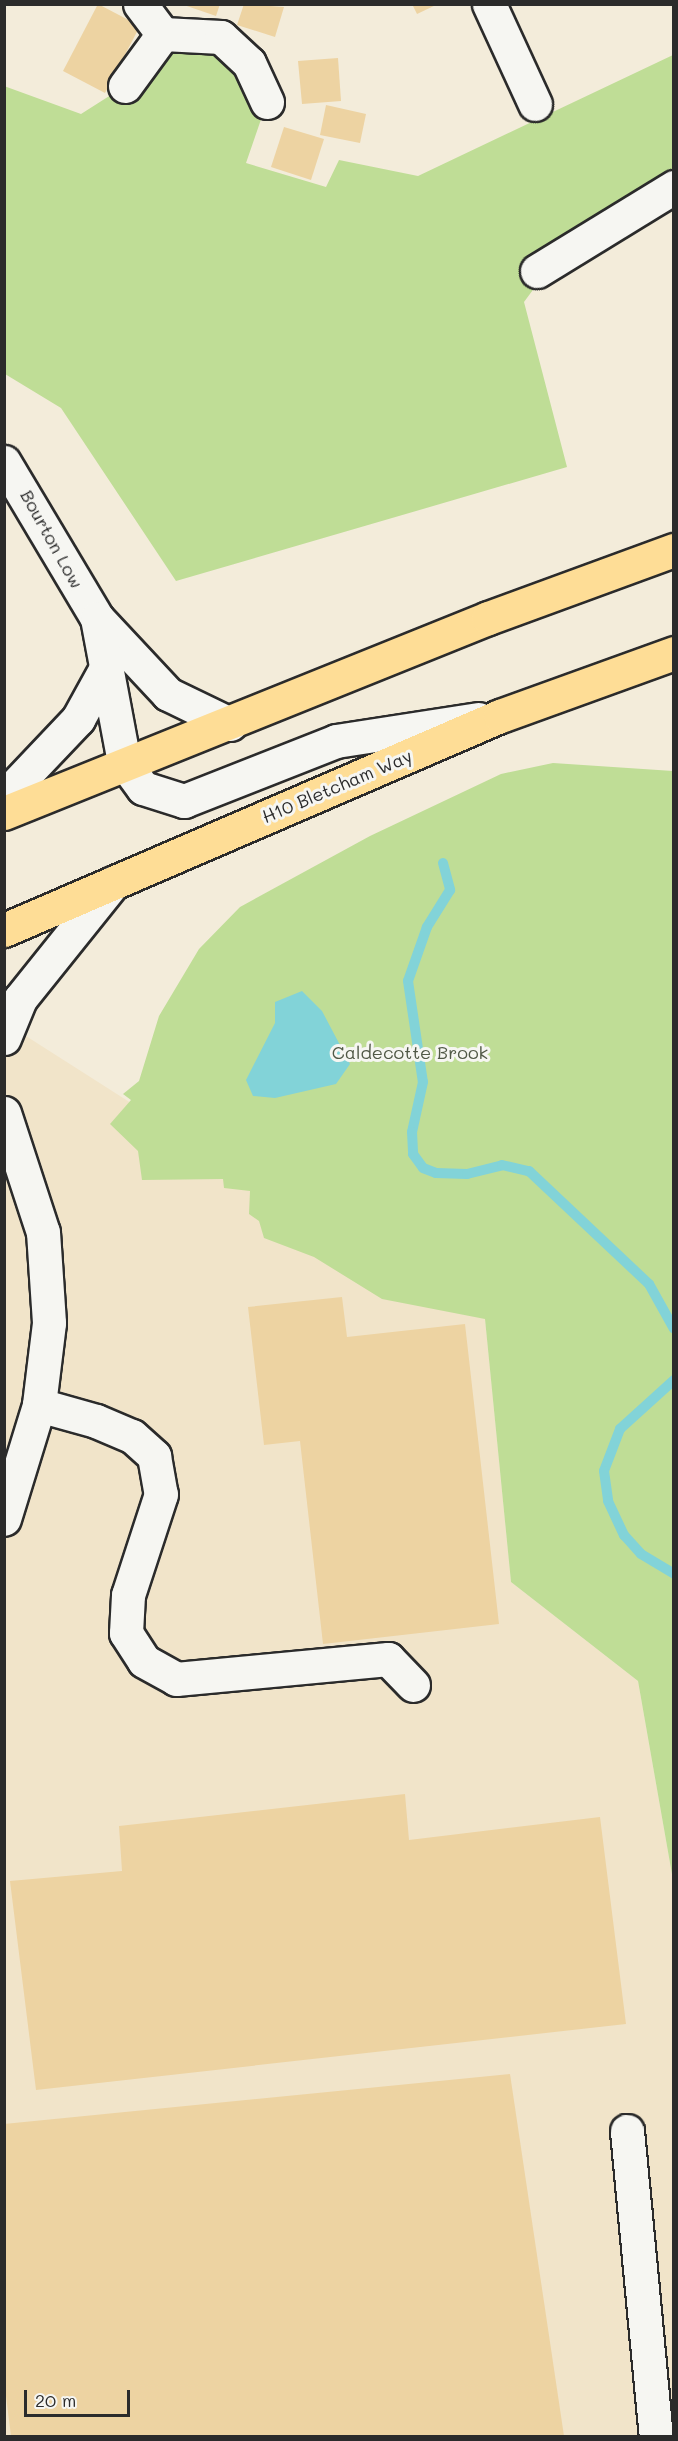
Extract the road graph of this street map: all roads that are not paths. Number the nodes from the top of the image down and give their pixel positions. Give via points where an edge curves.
1 (140, 4) edge
2 (489, 4) edge
3 (163, 34) junction
4 (125, 86) dead end
5 (267, 102) dead end
6 (535, 104) dead end
7 (674, 187) edge
8 (537, 271) dead end
9 (4, 462) edge
10 (674, 550) edge
11 (96, 618) junction
12 (674, 653) edge
13 (106, 668) junction
14 (500, 716) junction
15 (230, 724) junction
16 (124, 762) junction
17 (4, 797) edge
18 (4, 813) edge
19 (113, 883) junction
20 (4, 930) edge
21 (4, 1038) edge
22 (4, 1113) edge
23 (39, 1405) junction
24 (4, 1519) edge
25 (413, 1685) dead end
26 (627, 2131) dead end
27 (656, 2436) edge

1 - 3 street
2 - 6 street
3 - 4 street
3 - 5 street via 222,37 249,63
7 - 8 street
9 - 11 street, Bourton Low
10 - 15 highway via 488,618
11 - 13 street, Bourton Low
11 - 15 street, Bourton Low via 168,694
12 - 14 highway, H10 Bletcham Way
13 - 16 street, Bourton Low
13 - 17 street via 78,719
14 - 16 street via 336,741 184,801 143,788
14 - 19 highway, H10 Bletcham Way
15 - 16 highway
16 - 18 highway
19 - 20 highway, H10 Bletcham Way
19 - 21 street via 20,999
22 - 23 street via 42,1232 49,1323
23 - 24 street
23 - 25 street via 132,1436 154,1456 161,1494 128,1595 126,1633 144,1661 176,1679 388,1659
26 - 27 street

